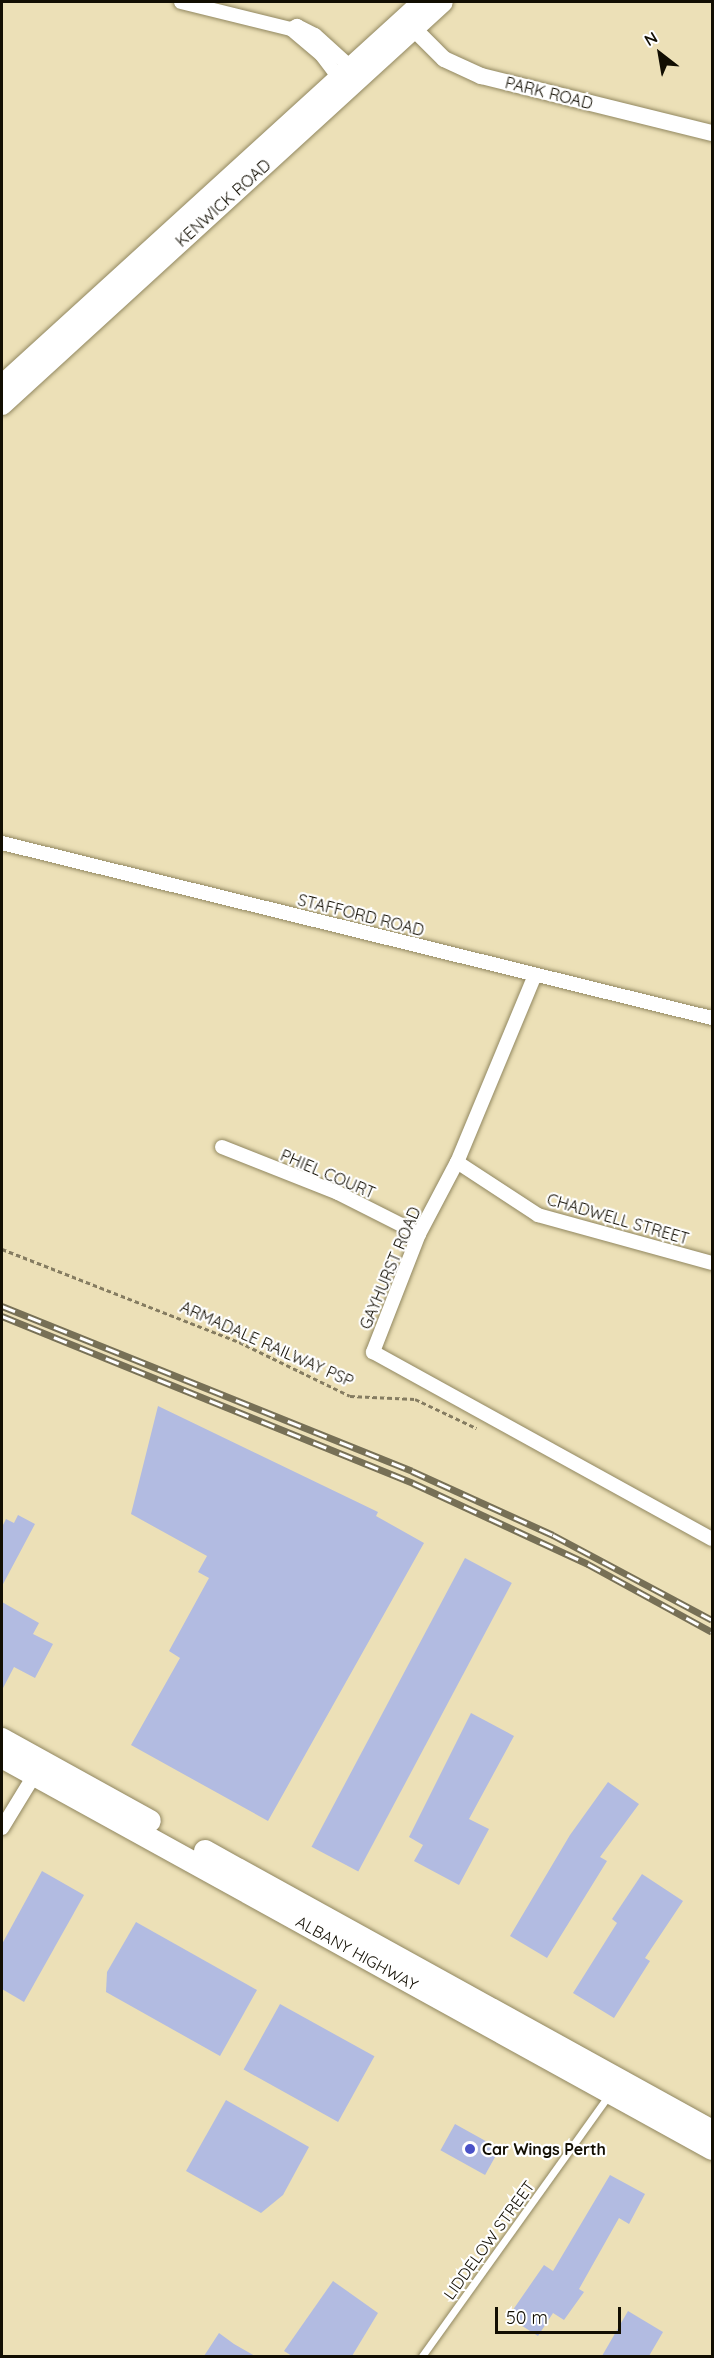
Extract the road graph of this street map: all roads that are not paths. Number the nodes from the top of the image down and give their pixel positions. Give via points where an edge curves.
1 (181, 2) edge
2 (422, 2) edge
3 (443, 2) edge
4 (409, 23) junction
5 (349, 77) junction
6 (712, 133) edge
7 (2, 384) edge
8 (2, 405) edge
9 (2, 843) edge
10 (535, 975) junction
11 (712, 1018) edge
12 (222, 1147) dead end
13 (457, 1162) junction
14 (419, 1234) junction
15 (712, 1263) edge
16 (712, 1539) edge
17 (2, 1739) edge
18 (2, 1757) edge
19 (38, 1768) junction
20 (2, 1828) edge
21 (615, 2087) junction
22 (712, 2131) edge
23 (712, 2150) edge
24 (423, 2356) edge

1 - 5 street via 291,29
2 - 4 main road, KENWICK ROAD
3 - 4 main road, KENWICK ROAD
4 - 5 main road, KENWICK ROAD
4 - 6 street, PARK ROAD via 444,59 481,76
5 - 7 main road, KENWICK ROAD
5 - 8 main road, KENWICK ROAD
9 - 10 street, STAFFORD ROAD
10 - 11 street, STAFFORD ROAD
10 - 13 street, GAYHURST ROAD
12 - 14 street, PHIEL COURT via 338,1193
13 - 14 street, GAYHURST ROAD
13 - 15 street, CHADWELL STREET via 538,1215
14 - 16 street, GAYHURST ROAD via 373,1352
17 - 19 highway, ALBANY HIGHWAY
18 - 19 highway, ALBANY HIGHWAY
19 - 20 street
19 - 21 highway, ALBANY HIGHWAY
21 - 22 highway, ALBANY HIGHWAY
21 - 23 highway, ALBANY HIGHWAY
21 - 24 lane, LIDDELOW STREET

